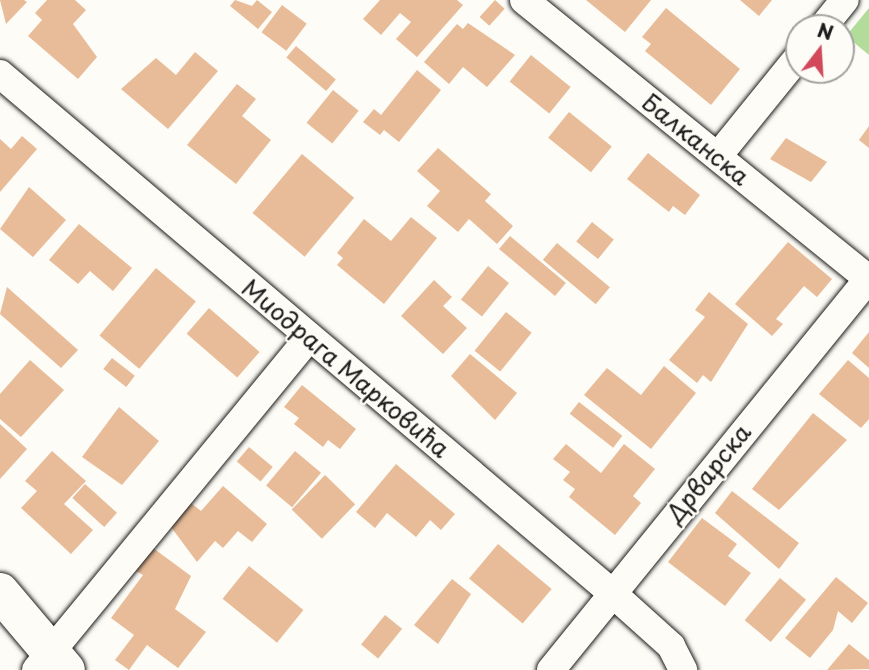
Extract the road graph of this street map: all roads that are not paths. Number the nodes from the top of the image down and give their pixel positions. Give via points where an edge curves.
1 (524, 0) edge
2 (845, 0) edge
3 (834, 14) edge
4 (0, 74) edge
5 (785, 74) edge
6 (718, 156) junction
7 (869, 278) edge
8 (309, 338) junction
9 (0, 592) edge
10 (611, 592) junction
11 (51, 664) edge
12 (551, 670) edge
13 (683, 670) edge

1 - 6 street, Балканска
2 - 3 street
4 - 8 street, Миодрага Марковића
5 - 6 street
6 - 7 street, Балканска
7 - 10 street, Дрварска
8 - 10 street, Миодрага Марковића
8 - 11 street
9 - 11 street
10 - 12 street, Дрварска
10 - 13 street, Миодрага Марковића via 671,646

